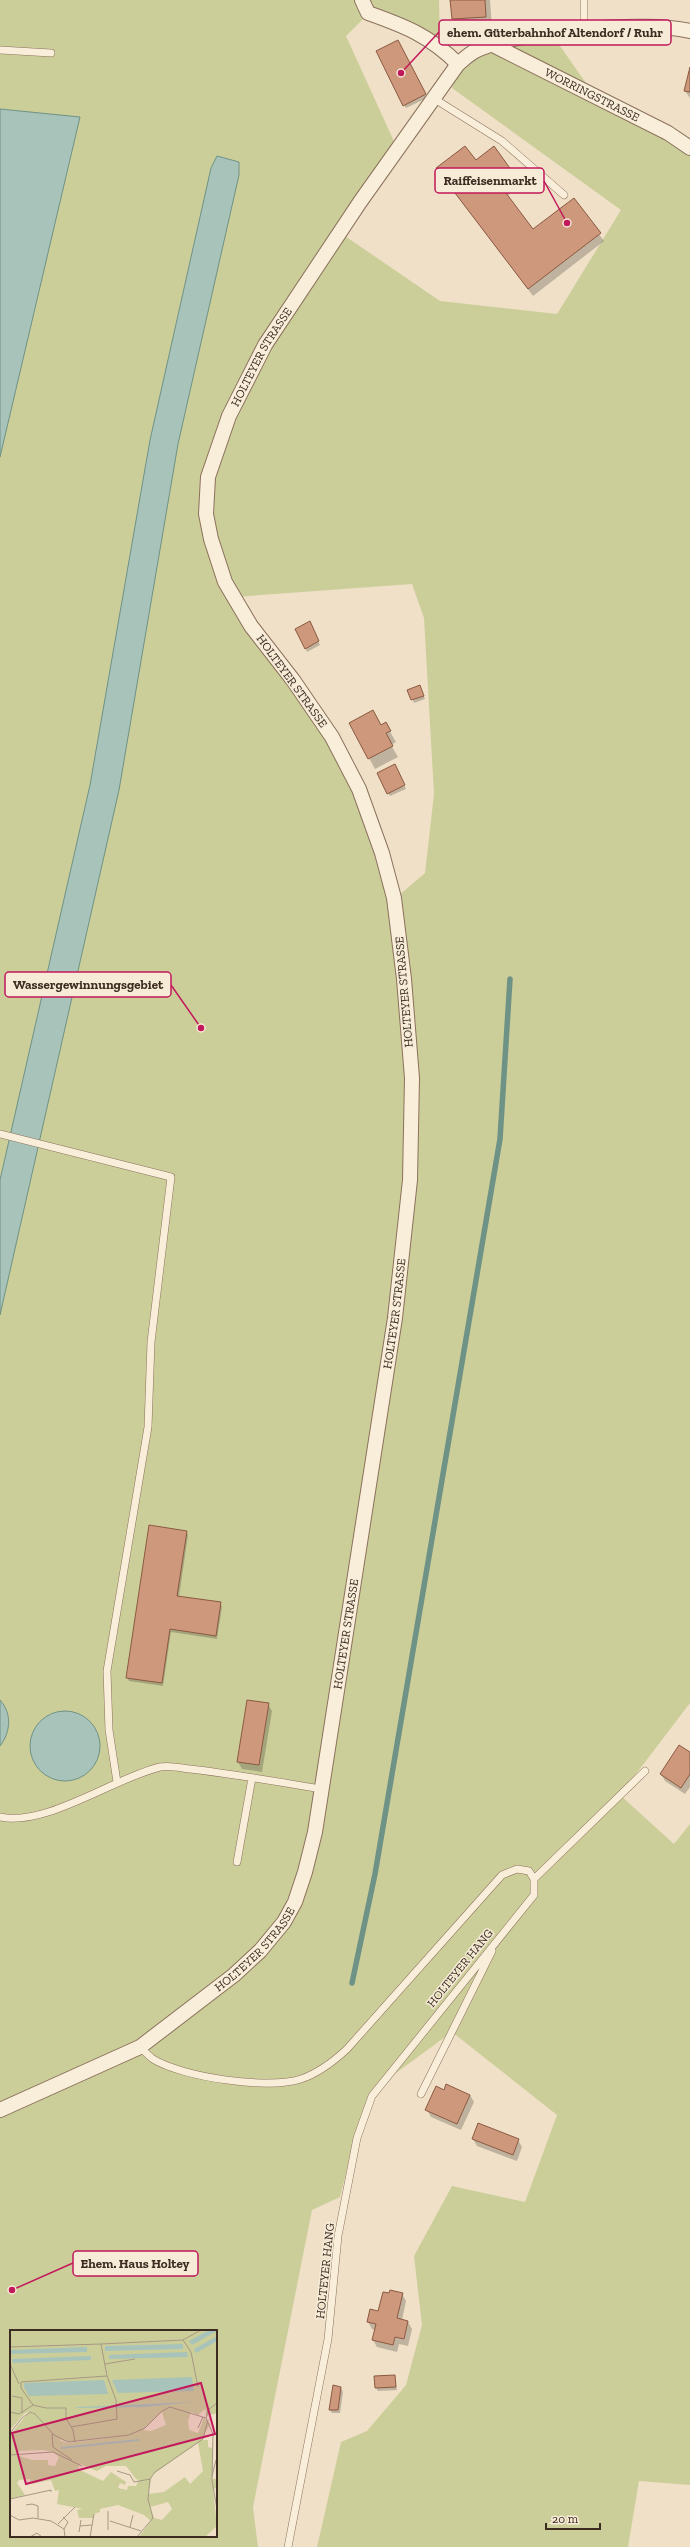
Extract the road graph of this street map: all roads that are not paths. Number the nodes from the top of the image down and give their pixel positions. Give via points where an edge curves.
1 (362, 0) edge
2 (584, 0) edge
3 (584, 30) junction
4 (690, 30) edge
5 (493, 45) junction
6 (0, 50) edge
7 (51, 53) dead end
8 (458, 64) junction
9 (433, 98) junction
10 (690, 148) edge
11 (564, 195) dead end
12 (1, 1134) edge
13 (645, 1771) dead end
14 (252, 1778) junction
15 (117, 1782) junction
16 (322, 1789) junction
17 (0, 1817) edge
18 (237, 1862) dead end
19 (534, 1879) junction
20 (498, 1939) junction
21 (140, 2047) junction
22 (421, 2094) dead end
23 (0, 2110) edge
24 (288, 2547) edge

1 - 8 street via 368,13 424,36 439,45
2 - 3 lane
3 - 4 street, HOLTEYER STRASSE
3 - 5 street, HOLTEYER STRASSE via 550,32
5 - 8 street, HOLTEYER STRASSE via 475,51
5 - 10 street, WORRINGSTRASSE via 668,133
6 - 7 lane
8 - 9 street, HOLTEYER STRASSE
9 - 11 lane via 502,141
9 - 16 street, HOLTEYER STRASSE via 264,345 229,416 208,477 206,514 210,540 225,582 251,626 293,680 332,737 359,789 382,853 394,898 404,979 412,1078 410,1180 395,1318
12 - 15 lane via 171,1177 151,1342 148,1427 107,1671 109,1730
13 - 19 lane
14 - 15 lane via 162,1766
14 - 16 lane
14 - 18 lane
15 - 17 lane via 67,1805 27,1817
16 - 21 street, HOLTEYER STRASSE via 305,1872 295,1902 284,1922 260,1951 234,1976
19 - 20 lane, HOLTEYER HANG via 534,1895
19 - 21 lane via 529,1872 517,1869 502,1875 347,2049 329,2065 313,2074 285,2082 223,2079 173,2068 153,2059
20 - 22 lane
20 - 24 lane, HOLTEYER HANG via 372,2096 357,2138 338,2236 328,2339
21 - 23 street, HOLTEYER STRASSE

